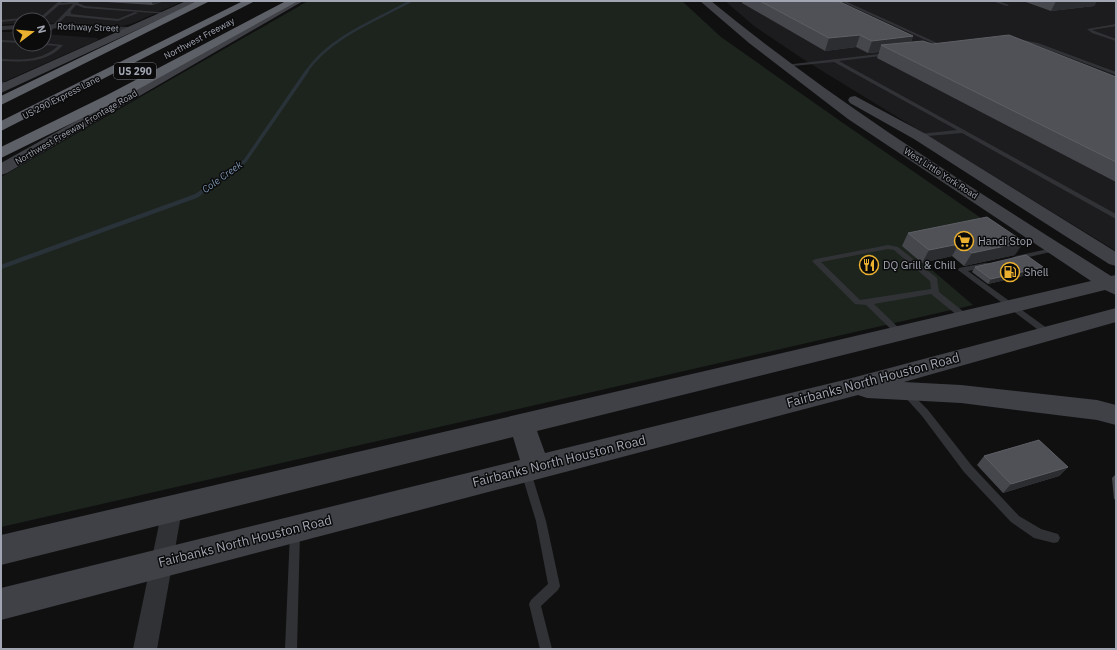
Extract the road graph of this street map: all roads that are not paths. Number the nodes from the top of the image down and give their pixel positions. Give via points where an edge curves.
1 (194, 1) edge
2 (205, 1) edge
3 (231, 1) edge
4 (250, 1) edge
5 (269, 1) edge
6 (293, 1) edge
7 (298, 1) edge
8 (705, 1) edge
9 (842, 1) edge
10 (994, 1) edge
11 (59, 2) edge
12 (76, 2) edge
13 (91, 4) dead end
14 (1007, 5) dead end
15 (84, 7) junction
16 (48, 12) edge
17 (140, 12) junction
18 (168, 13) junction
19 (65, 15) junction
20 (12, 20) edge
21 (1, 21) edge
22 (12, 21) edge
23 (52, 26) edge
24 (1116, 26) edge
25 (1, 28) edge
26 (12, 28) edge
27 (52, 29) edge
28 (52, 29) edge
29 (131, 29) junction
30 (114, 37) junction
31 (1004, 40) edge
32 (1116, 40) edge
33 (1, 41) edge
34 (12, 42) edge
35 (52, 44) edge
36 (951, 46) edge
37 (944, 47) junction
38 (936, 48) edge
39 (770, 53) junction
40 (897, 53) edge
41 (1, 60) edge
42 (834, 60) junction
43 (793, 65) junction
44 (1116, 74) edge
45 (1, 83) edge
46 (13, 83) junction
47 (1, 89) edge
48 (1, 101) edge
49 (1, 113) edge
50 (1, 127) edge
51 (963, 131) junction
52 (919, 136) junction
53 (1, 142) edge
54 (1, 153) edge
55 (1, 170) edge
56 (1116, 217) edge
57 (1058, 249) junction
58 (1006, 260) edge
59 (1116, 260) edge
60 (992, 264) edge
61 (1113, 284) edge
62 (935, 292) junction
63 (868, 302) junction
64 (1013, 307) junction
65 (1116, 315) edge
66 (966, 318) junction
67 (900, 333) junction
68 (1048, 334) junction
69 (898, 384) junction
70 (1116, 415) edge
71 (522, 424) junction
72 (531, 468) junction
73 (172, 510) junction
74 (296, 528) junction
75 (1054, 538) dead end
76 (1, 550) edge
77 (162, 562) junction
78 (1, 604) edge
79 (145, 649) edge
80 (291, 649) edge
81 (546, 649) edge

1 - 18 main road
2 - 48 highway
3 - 49 highway, Northwest Freeway / US 290
4 - 50 highway, US 290 Express Lane
5 - 53 highway, Northwest Freeway / US 290
6 - 54 highway via 112,98
7 - 55 main road, Northwest Freeway Frontage Road
8 - 39 main road, West Little York Road via 734,27
9 - 37 lane
10 - 14 lane
11 - 12 lane
11 - 16 lane
12 - 15 lane
12 - 19 lane
13 - 15 lane
15 - 17 lane
15 - 19 lane
17 - 18 lane
17 - 19 lane via 118,20
18 - 29 main road
19 - 23 lane
20 - 21 lane
22 - 25 lane
24 - 32 lane via 1089,29
25 - 26 street
27 - 29 street, Rothway Street
28 - 30 street, Rothway Street
29 - 30 main road
30 - 46 main road
31 - 44 lane via 1037,44
33 - 34 lane
35 - 41 lane via 61,45 53,54 28,61
36 - 37 lane
37 - 38 lane
39 - 43 main road, West Little York Road
39 - 57 main road, West Little York Road via 889,139
40 - 42 lane
42 - 43 lane
42 - 51 lane
43 - 52 main road, West Little York Road
45 - 46 lane
46 - 47 main road
51 - 52 lane
51 - 56 lane
52 - 59 main road, West Little York Road
57 - 58 lane
57 - 61 main road, West Little York Road
60 - 64 lane via 962,270
61 - 64 main road
62 - 63 lane via 928,290
62 - 63 lane via 934,280 896,248 888,247 816,261 855,300
62 - 66 lane
63 - 67 lane
64 - 66 main road
64 - 68 lane
65 - 68 main road, Fairbanks North Houston Road
66 - 67 main road
67 - 71 main road
68 - 69 main road, Fairbanks North Houston Road
69 - 70 main road via 1097,410
69 - 72 main road, Fairbanks North Houston Road via 848,388
69 - 75 lane via 968,469 1015,519 1038,534
71 - 72 main road
71 - 73 main road
72 - 74 main road, Fairbanks North Houston Road
72 - 81 lane via 554,586 534,604
73 - 76 main road
73 - 77 street
74 - 77 main road, Fairbanks North Houston Road
74 - 80 lane
77 - 78 main road, Fairbanks North Houston Road
77 - 79 street

